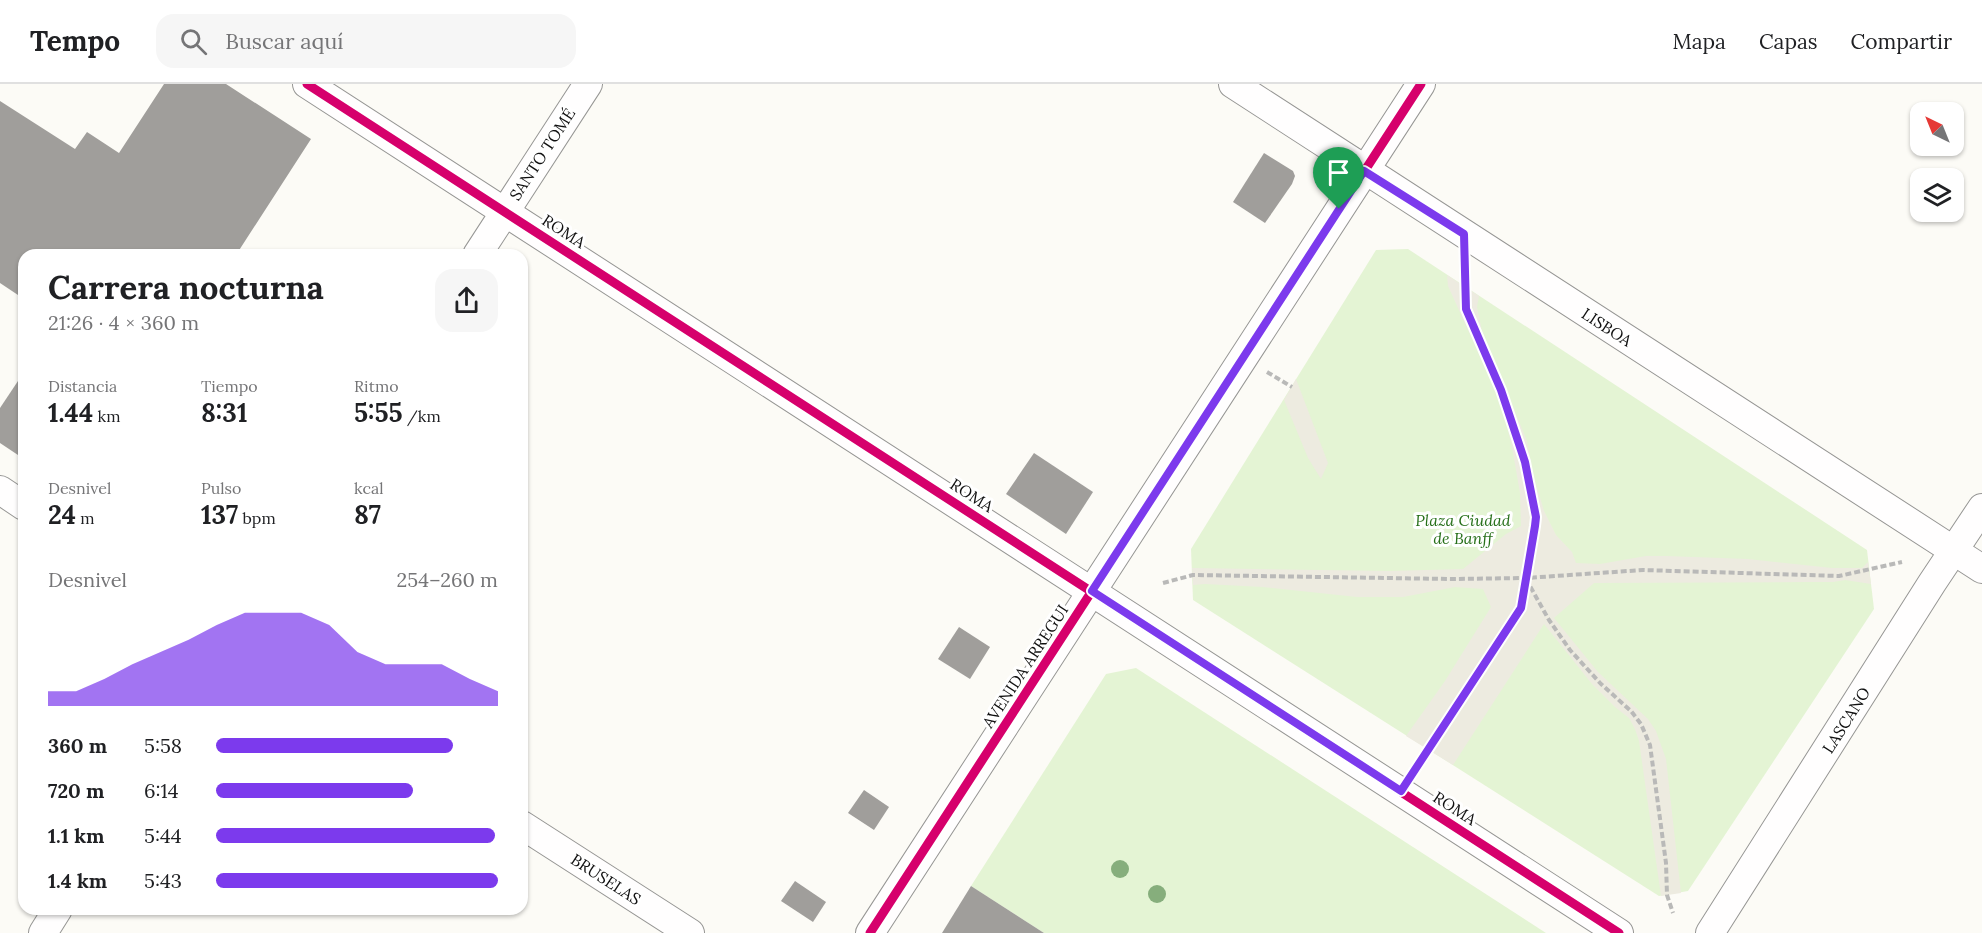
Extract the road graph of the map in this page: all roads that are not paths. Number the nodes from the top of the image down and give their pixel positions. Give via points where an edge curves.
1 (307, 84) edge
2 (588, 84) edge
3 (1233, 84) edge
4 (1420, 84) edge
5 (1364, 171) junction
6 (505, 210) junction
7 (481, 249) edge
8 (0, 490) edge
9 (18, 502) edge
10 (1982, 508) edge
11 (1954, 551) junction
12 (1982, 569) edge
13 (1092, 591) junction
14 (528, 829) edge
15 (54, 915) edge
16 (43, 933) edge
17 (690, 933) edge
18 (870, 933) edge
19 (1619, 933) edge
20 (1710, 933) edge

1 - 6 street, ROMA
2 - 6 street, SANTO TOMÉ
3 - 5 street, LISBOA
4 - 5 street, AVENIDA ARREGUI
5 - 11 street, LISBOA
5 - 13 street, AVENIDA ARREGUI
6 - 7 street, SANTO TOMÉ
6 - 13 street, ROMA
8 - 9 street
10 - 11 street, LASCANO
11 - 12 street, LISBOA
11 - 20 street, LASCANO
13 - 18 street, AVENIDA ARREGUI
13 - 19 street, ROMA
14 - 17 street, BRUSELAS
15 - 16 street

